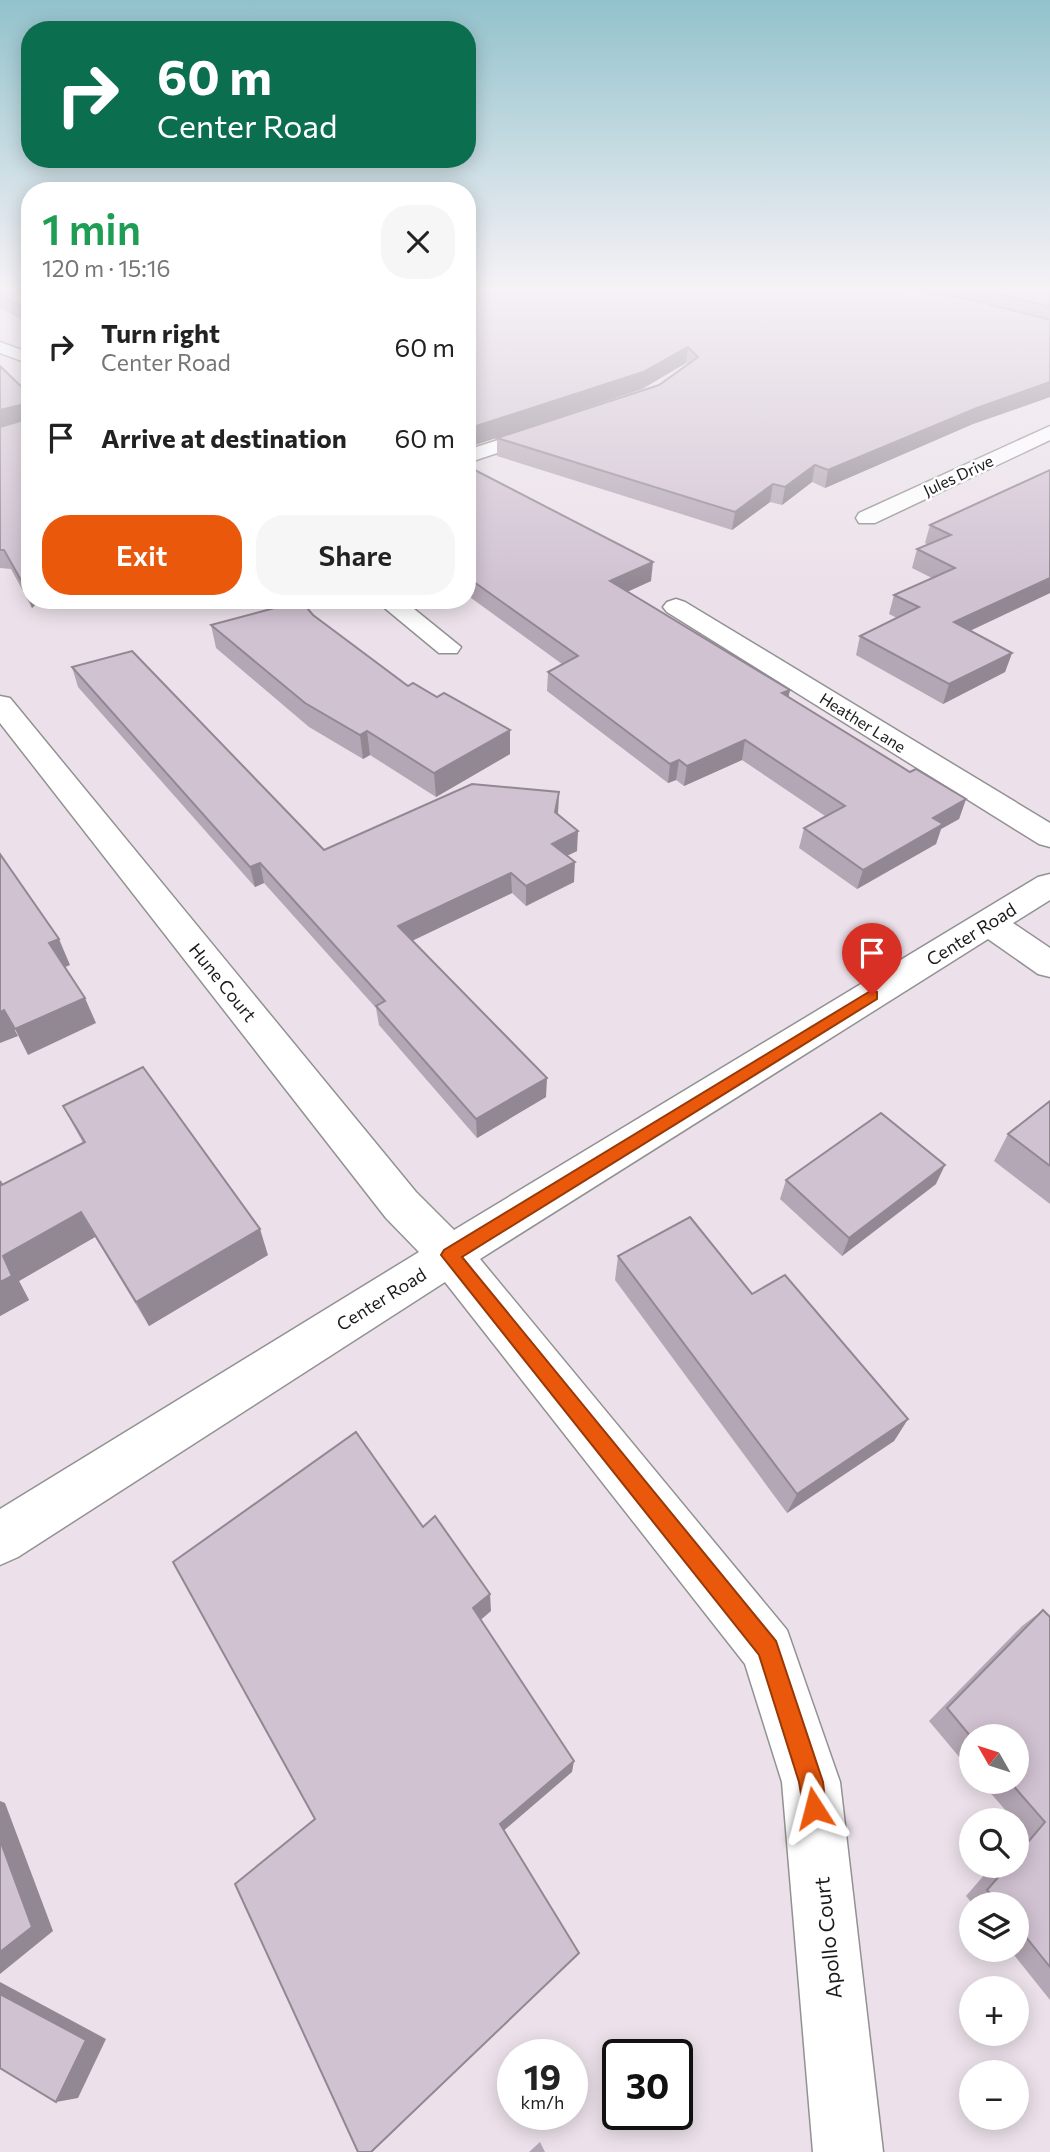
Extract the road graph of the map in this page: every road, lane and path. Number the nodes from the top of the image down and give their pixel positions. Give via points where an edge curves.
1 (572, 422) edge
2 (1050, 432) edge
3 (476, 454) edge
4 (867, 518) dead end
5 (676, 607) dead end
6 (399, 609) edge
7 (448, 647) dead end
8 (0, 704) edge
9 (1050, 837) edge
10 (1050, 885) edge
11 (989, 923) junction
12 (1050, 965) edge
13 (450, 1255) junction
14 (0, 1539) edge
15 (848, 2152) edge

1 - 3 street
2 - 4 street, Jules Drive
5 - 9 street, Heather Lane
6 - 7 street
8 - 13 street, Hune Court via 401,1205
10 - 11 street, Center Road
11 - 12 street
11 - 13 street, Center Road
13 - 14 street, Center Road
13 - 15 street, Apollo Court via 768,1649 811,1782

